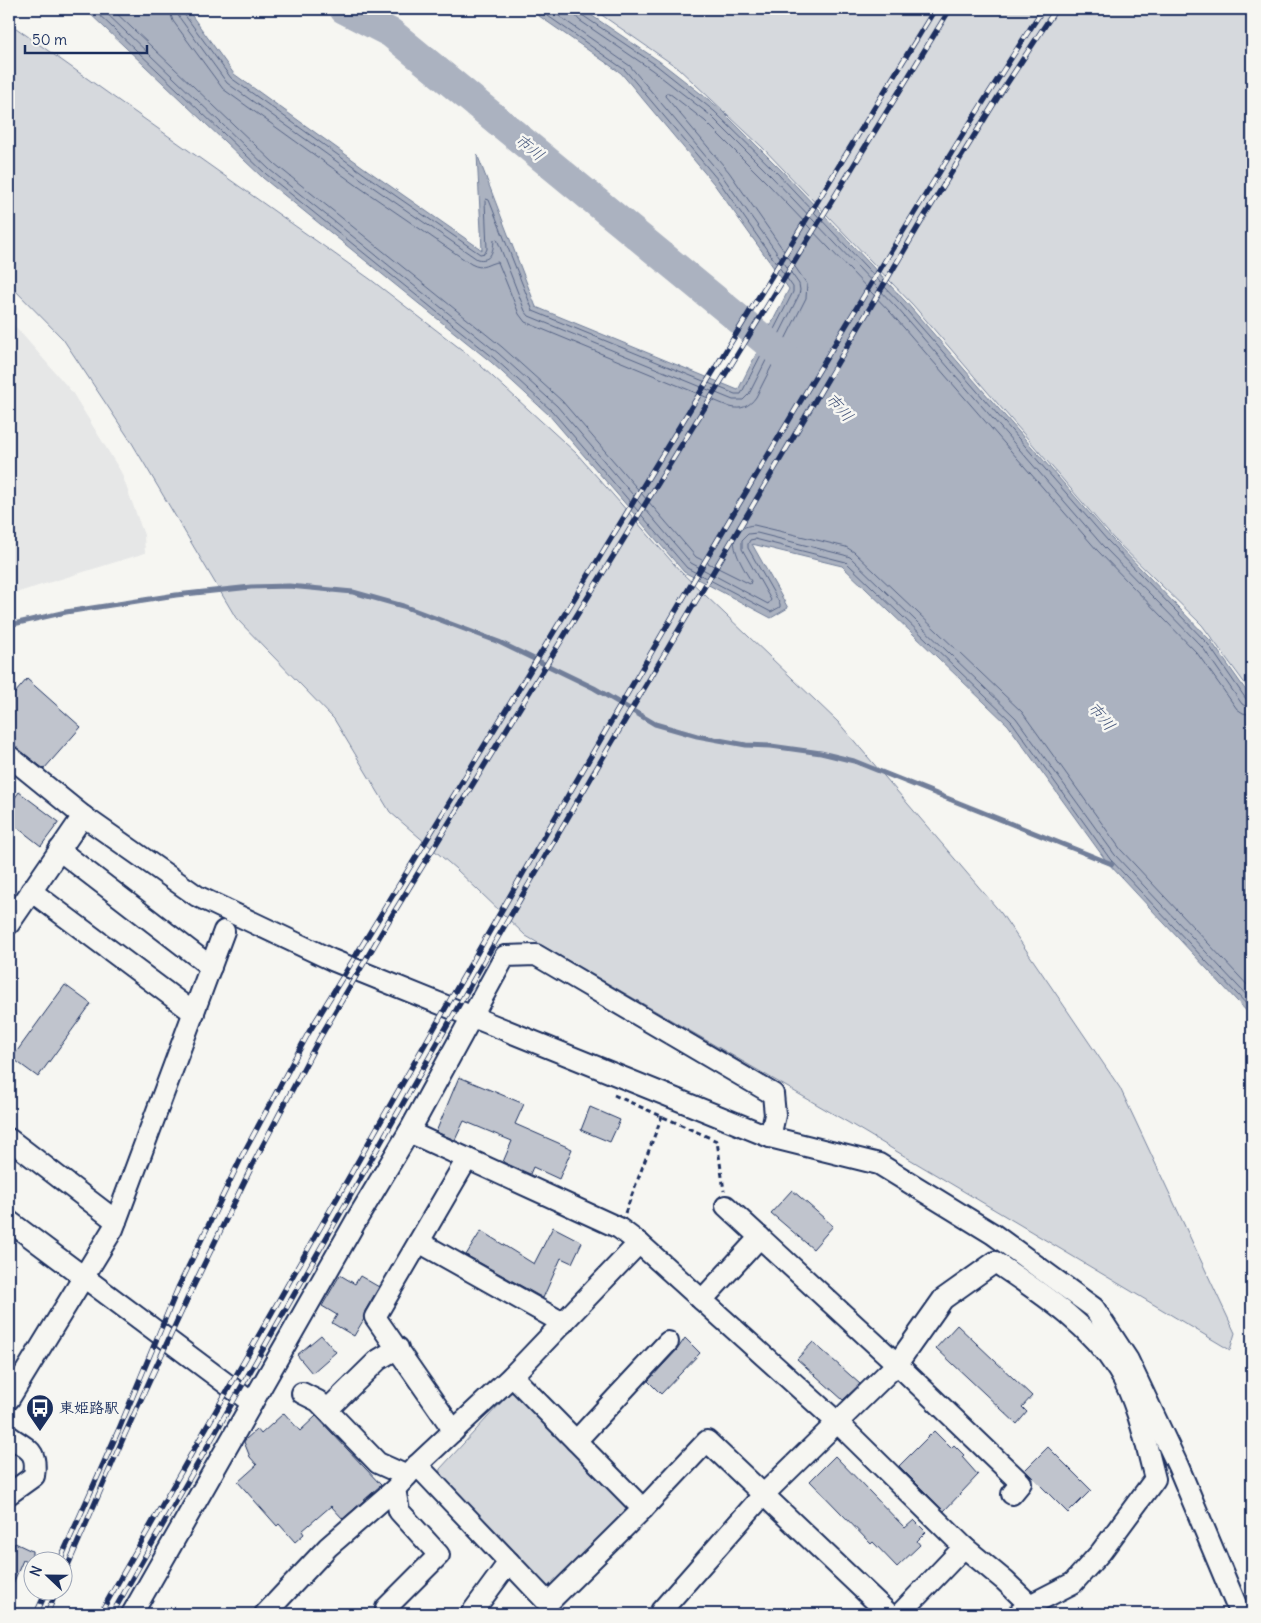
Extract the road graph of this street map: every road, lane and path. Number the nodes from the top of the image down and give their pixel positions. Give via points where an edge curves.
1 (9, 756) edge
2 (82, 816) junction
3 (59, 850) junction
4 (31, 892) junction
5 (10, 918) edge
6 (224, 931) dead end
7 (211, 967) junction
8 (194, 1013) junction
9 (471, 1017) junction
10 (608, 1093) dead end
11 (662, 1116) junction
12 (408, 1132) junction
13 (770, 1137) junction
14 (9, 1139) edge
15 (467, 1159) junction
16 (726, 1206) joint
17 (9, 1221) edge
18 (116, 1221) junction
19 (619, 1228) junction
20 (760, 1237) junction
21 (419, 1242) junction
22 (640, 1243) junction
23 (84, 1278) junction
24 (702, 1300) junction
25 (564, 1323) junction
26 (668, 1342) dead end
27 (398, 1348) junction
28 (897, 1364) junction
29 (1123, 1365) junction
30 (512, 1376) junction
31 (302, 1393) dead end
32 (9, 1399) edge
33 (252, 1403) junction
34 (327, 1410) junction
35 (838, 1423) junction
36 (454, 1431) junction
37 (9, 1436) edge
38 (576, 1441) junction
39 (406, 1477) junction
40 (9, 1494) edge
41 (1012, 1494) dead end
42 (763, 1495) junction
43 (643, 1509) junction
44 (964, 1547) junction
45 (509, 1562) junction
46 (1024, 1610) edge
47 (132, 1614) edge
48 (265, 1614) edge
49 (392, 1614) edge
50 (471, 1614) edge
51 (665, 1614) edge
52 (889, 1614) edge
53 (900, 1614) edge
54 (1240, 1614) edge

1 - 2 street
2 - 3 street
2 - 9 street via 197,896 332,960
3 - 4 street
3 - 7 street
4 - 5 street
4 - 8 street
6 - 7 street
7 - 8 street
8 - 18 street
9 - 12 street
9 - 13 street
9 - 13 street via 505,956 536,955 773,1094 775,1115
10 - 11 path
11 - 16 path via 718,1141
11 - 19 path
12 - 15 street
12 - 33 street
13 - 29 street via 879,1164 993,1234 1094,1308
14 - 18 street
15 - 19 street
15 - 21 street
16 - 20 street
17 - 23 street
18 - 23 street
19 - 22 street
20 - 24 street
20 - 28 street
21 - 25 street
21 - 27 street via 376,1317
22 - 24 street
22 - 25 street
23 - 32 street
23 - 33 street
24 - 35 street
25 - 30 street
26 - 38 street
27 - 34 street via 378,1360
27 - 36 street
28 - 29 street via 943,1299 994,1262 1057,1304
28 - 35 street
28 - 41 street via 1021,1483
29 - 46 street via 1155,1479 1101,1552 1073,1583
29 - 54 street via 1178,1466
30 - 36 street
30 - 38 street
31 - 34 street
33 - 47 street
34 - 39 street via 378,1463
35 - 42 street
35 - 44 street
36 - 39 street
37 - 40 street via 32,1454 36,1462 34,1476
38 - 43 street
39 - 45 street
39 - 48 street via 328,1546
39 - 49 street via 399,1511 439,1555 386,1608
42 - 43 street via 707,1441
42 - 51 street via 661,1610
42 - 52 street
43 - 45 street via 548,1602
44 - 46 street via 1005,1580
44 - 53 street
45 - 50 street

